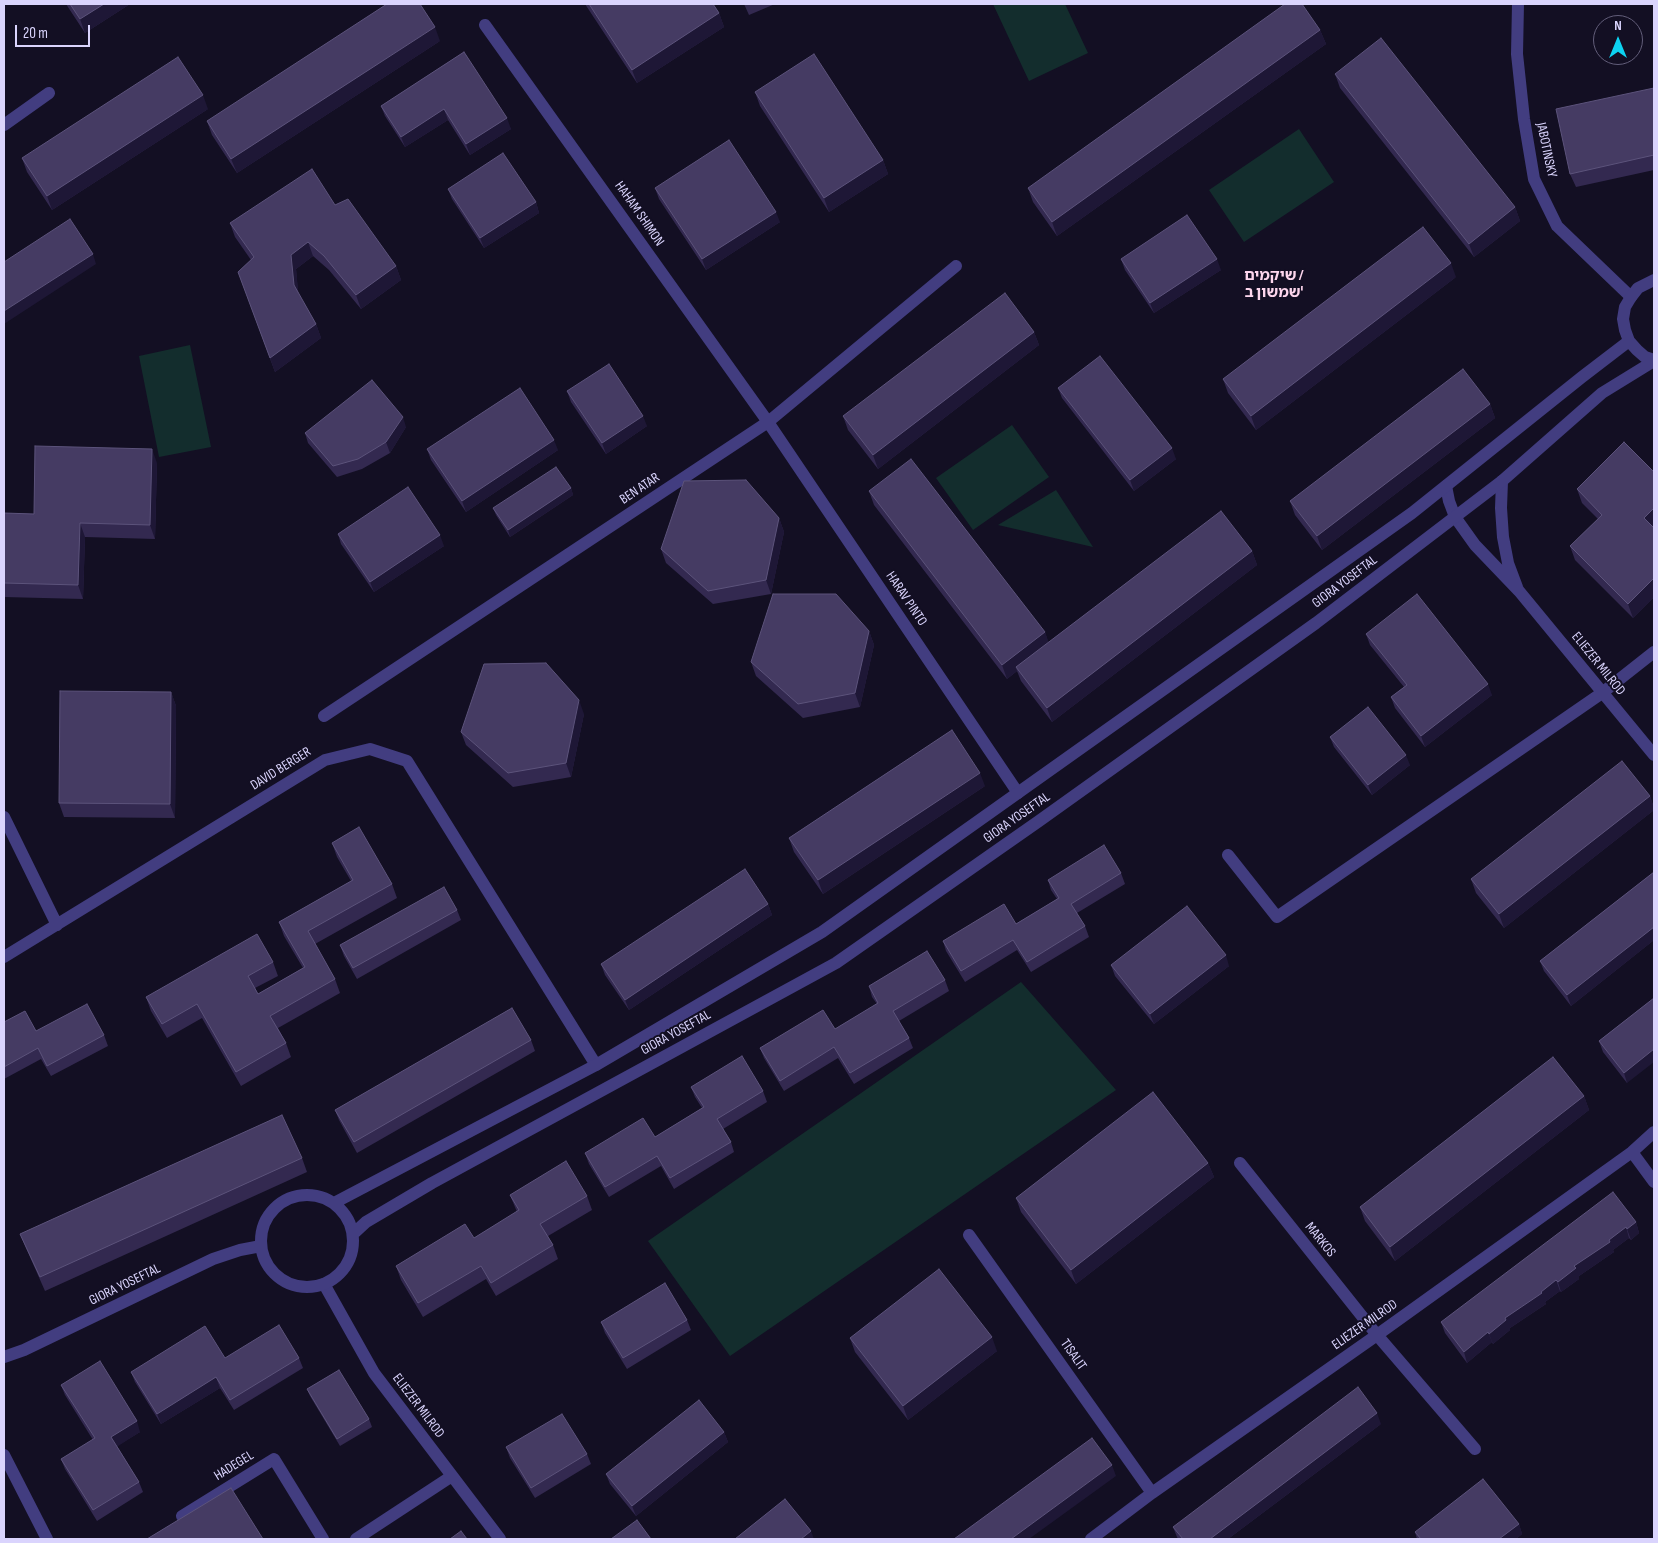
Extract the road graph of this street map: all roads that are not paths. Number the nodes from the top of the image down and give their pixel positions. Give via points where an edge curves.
1 (1518, 4) edge
2 (485, 24) dead end
3 (49, 92) dead end
4 (4, 124) edge
5 (956, 266) dead end
6 (1654, 280) edge
7 (1630, 297) junction
8 (1630, 341) junction
9 (1654, 360) edge
10 (768, 422) junction
11 (1502, 480) junction
12 (1446, 486) junction
13 (1455, 517) junction
14 (1519, 591) junction
15 (1654, 652) edge
16 (1602, 693) junction
17 (324, 716) dead end
18 (1654, 755) edge
19 (1018, 793) junction
20 (4, 817) edge
21 (1228, 855) dead end
22 (57, 925) junction
23 (4, 957) edge
24 (596, 1065) junction
25 (1654, 1132) edge
26 (1632, 1152) junction
27 (1240, 1163) dead end
28 (1654, 1182) edge
29 (334, 1203) junction
30 (353, 1234) junction
31 (969, 1235) dead end
32 (261, 1246) junction
33 (324, 1284) junction
34 (1377, 1335) junction
35 (4, 1357) edge
36 (1475, 1449) dead end
37 (4, 1455) edge
38 (452, 1476) junction
39 (1152, 1493) junction
40 (182, 1516) edge
41 (47, 1539) edge
42 (324, 1539) edge
43 (356, 1539) edge
44 (500, 1539) edge
45 (1091, 1539) edge

1 - 7 street, JABOTINSKY via 1517,54 1534,179 1557,226
2 - 10 street, HAHAM SHIMON
3 - 4 street
5 - 10 street, BEN ATAR
6 - 7 street via 1638,288
7 - 8 street via 1623,319
8 - 9 street via 1636,350
8 - 12 street, GIORA YOSEFTAL
9 - 11 street, GIORA YOSEFTAL via 1602,393
10 - 17 street, BEN ATAR
10 - 19 street, HARAV PINTO
11 - 13 street, GIORA YOSEFTAL
11 - 14 street, ELIEZER MILROD via 1503,537 1508,564
12 - 13 street, ELIEZER MILROD
12 - 19 street, GIORA YOSEFTAL
13 - 14 street, ELIEZER MILROD via 1475,545
13 - 30 street, GIORA YOSEFTAL via 1316,623 836,963 432,1183 366,1222
14 - 16 street, ELIEZER MILROD
15 - 16 street
16 - 18 street, ELIEZER MILROD
16 - 21 street via 1277,917
19 - 24 street, GIORA YOSEFTAL via 822,932
20 - 22 street
22 - 23 street, DAVID BERGER
22 - 24 street, DAVID BERGER via 325,760 370,749 407,761
24 - 29 street, GIORA YOSEFTAL
25 - 26 street, ELIEZER MILROD
26 - 28 street
26 - 34 street, ELIEZER MILROD
27 - 34 street, MARKOS
29 - 30 street via 350,1222
29 - 32 street via 321,1196 305,1194 290,1197 268,1217 262,1230
30 - 33 street via 350,1258 344,1269
31 - 39 street, TISALIT
32 - 33 street via 272,1271 283,1280 296,1286
32 - 35 street, GIORA YOSEFTAL via 214,1259
33 - 38 street, ELIEZER MILROD via 374,1374
34 - 36 street, MARKOS
34 - 39 street, ELIEZER MILROD
37 - 41 street
38 - 43 street
38 - 44 street, ELIEZER MILROD
39 - 45 street, ELIEZER MILROD
40 - 42 street, HADEGEL via 274,1459

